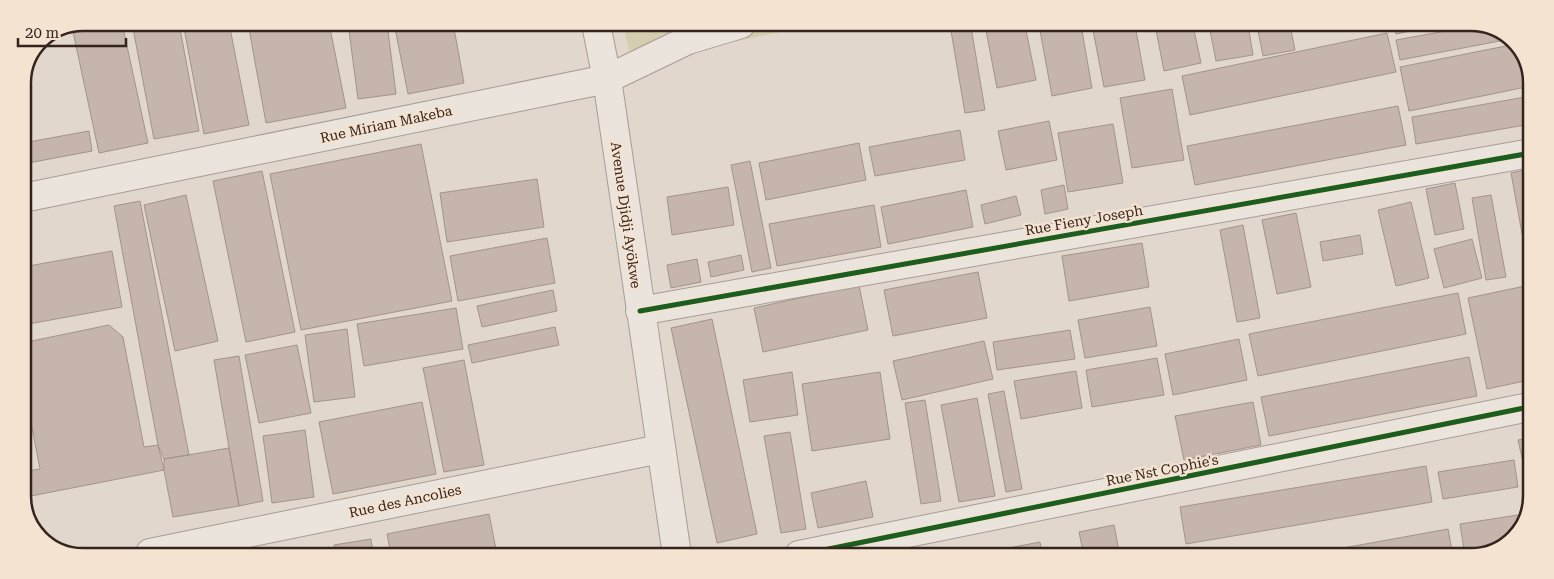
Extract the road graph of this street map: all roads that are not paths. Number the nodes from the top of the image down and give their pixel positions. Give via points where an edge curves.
1 (597, 31) edge
2 (718, 31) edge
3 (607, 79) junction
4 (1523, 154) edge
5 (31, 196) edge
6 (640, 311) junction
7 (1523, 408) edge
8 (660, 449) junction
9 (175, 548) edge
10 (676, 548) edge
11 (834, 548) edge

1 - 3 street, Avenue Djidji Ayökwe
2 - 3 street, Rue Miriam Makeba via 688,40
3 - 5 street, Rue Miriam Makeba
3 - 6 street, Avenue Djidji Ayökwe
4 - 6 street, Rue Fieny Joseph
6 - 8 street, Avenue Djidji Ayökwe
7 - 11 street, Rue Nst Cophie's
8 - 9 street, Rue des Ancolies
8 - 10 street, Avenue Djidji Ayökwe

